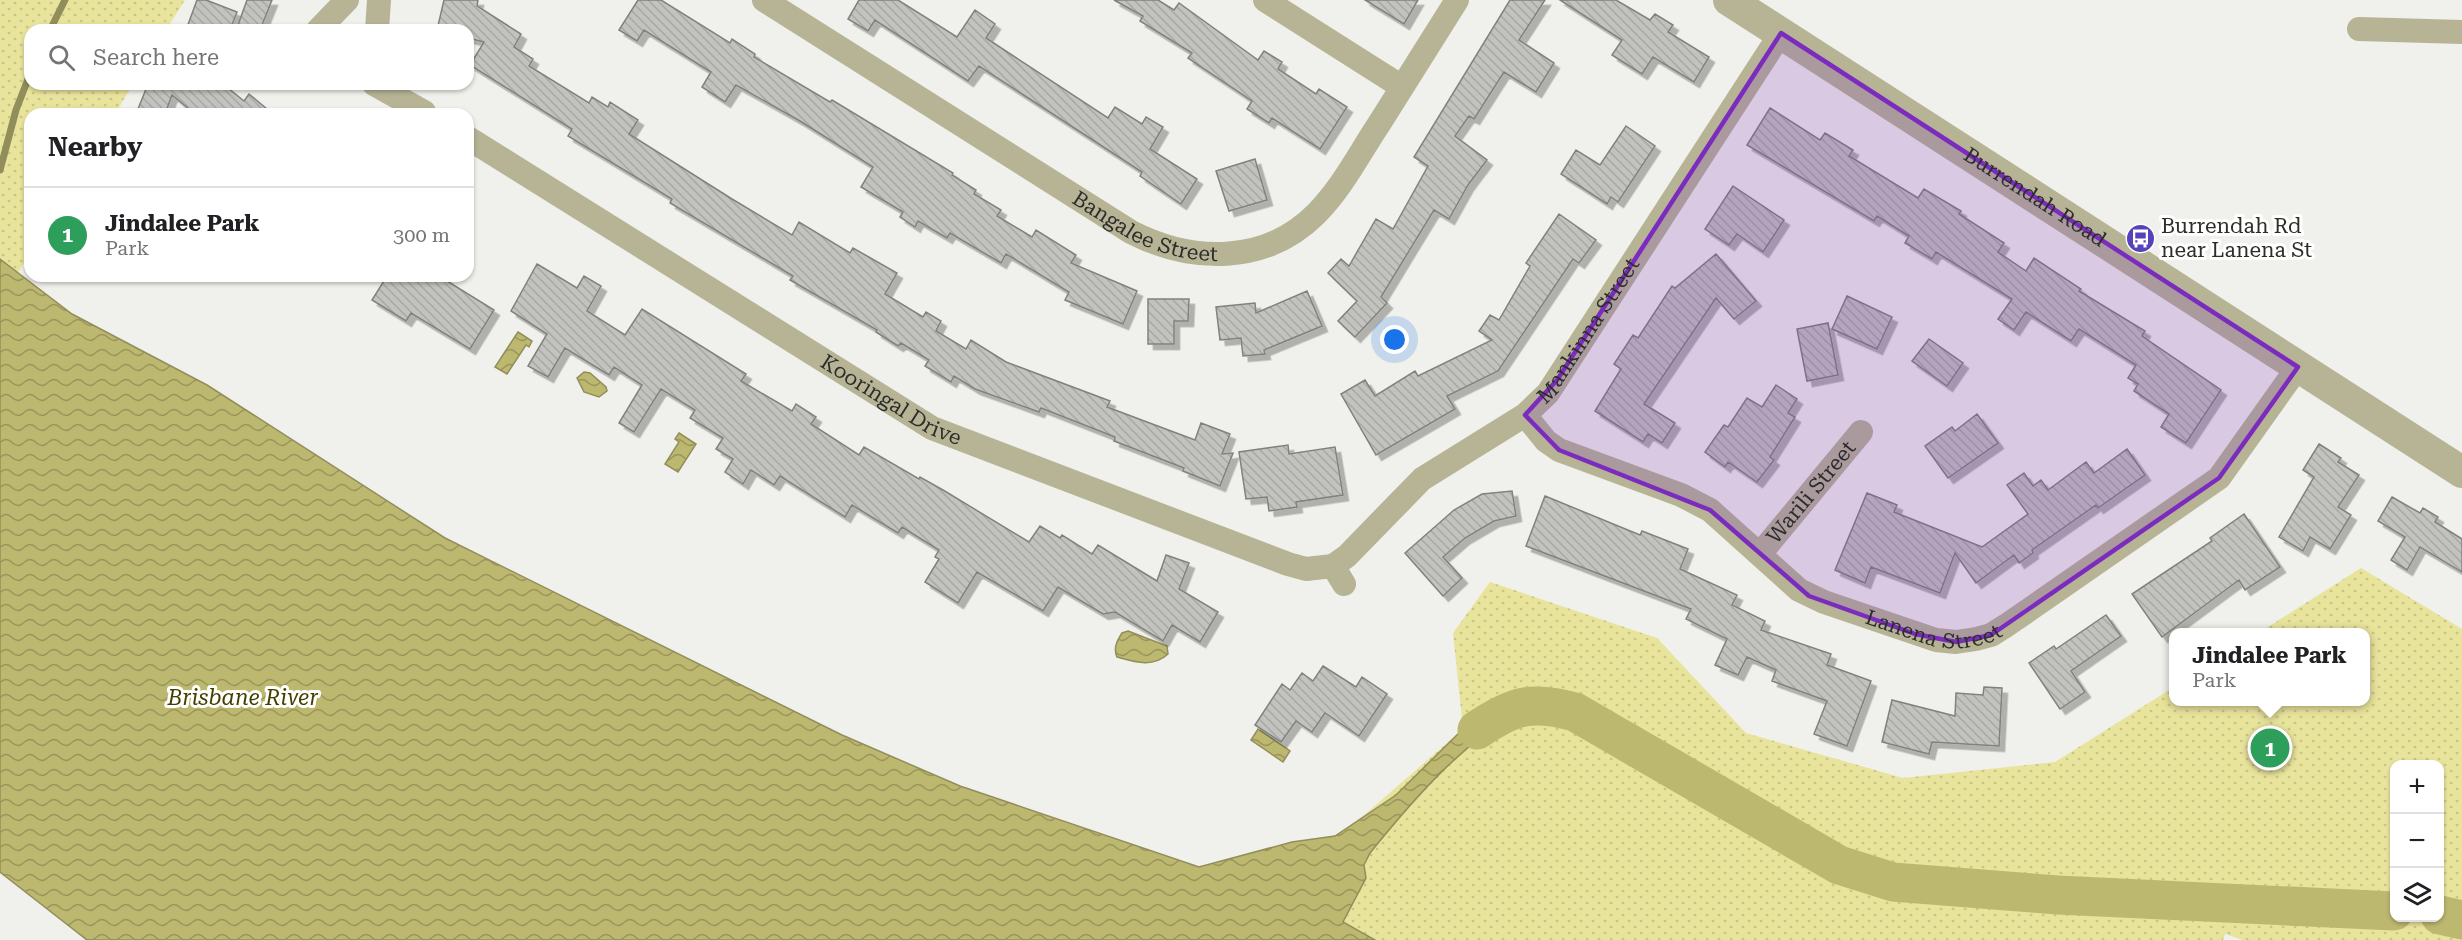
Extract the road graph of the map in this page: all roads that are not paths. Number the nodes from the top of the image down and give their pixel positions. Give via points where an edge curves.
1 (347, 0) edge
2 (379, 0) edge
3 (764, 0) edge
4 (1265, 0) edge
5 (1457, 0) edge
6 (1730, 0) edge
7 (324, 24) edge
8 (377, 24) edge
9 (2359, 29) dead end
10 (2462, 32) edge
11 (1781, 33) junction
12 (1402, 87) junction
13 (385, 90) edge
14 (401, 90) edge
15 (417, 108) edge
16 (421, 108) edge
17 (474, 142) edge
18 (2298, 367) junction
19 (1525, 415) junction
20 (1861, 432) dead end
21 (2462, 472) edge
22 (1760, 554) junction
23 (1339, 575) joint

1 - 7 street
2 - 8 street
3 - 12 street, Bangalee Street via 1131,232 1190,254 1220,256 1250,251 1281,239 1306,223 1337,188
4 - 12 street
5 - 12 street, Bangalee Street
6 - 11 street, Burrendah Road
9 - 10 street
11 - 18 street, Burrendah Road
11 - 19 street, Mankinna Street via 1557,380
13 - 15 street
14 - 16 street
17 - 23 street, Kooringal Drive via 937,431 1288,564
18 - 21 street, Burrendah Road
18 - 22 street, Lanena Street via 2219,477 1991,635 1956,642 1915,634 1809,596
19 - 22 street, Lanena Street via 1546,441 1559,450 1681,495 1710,510
19 - 23 street, Mankinna Street via 1422,479 1347,556
20 - 22 street, Warili Street

